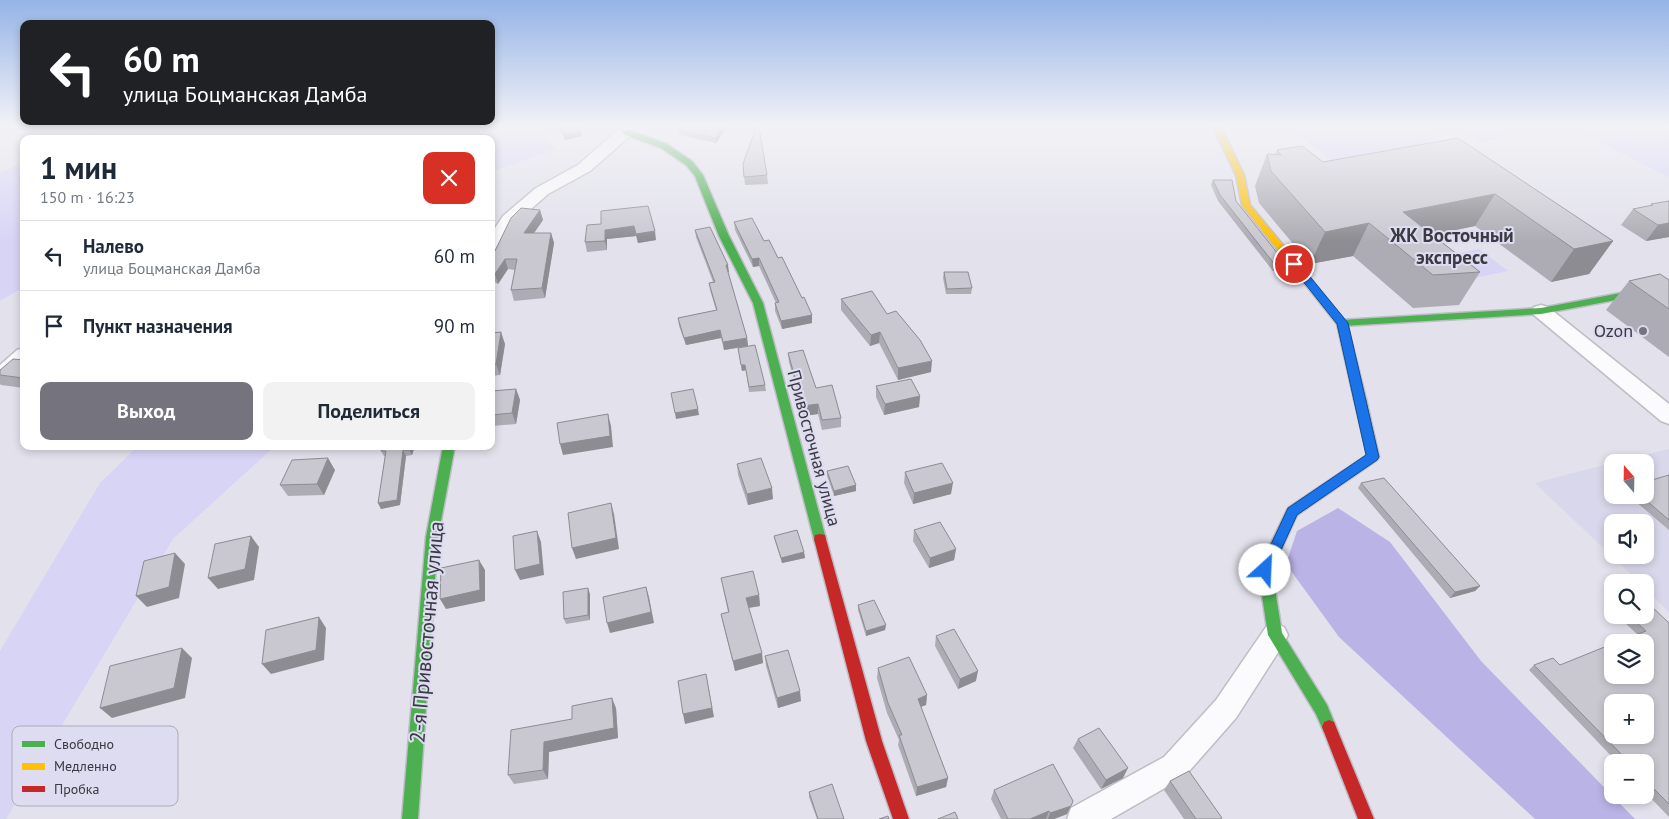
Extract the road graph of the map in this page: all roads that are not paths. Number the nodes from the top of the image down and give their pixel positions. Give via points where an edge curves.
1 (587, 165) edge
2 (691, 165) edge
3 (1235, 165) edge
4 (495, 241) edge
5 (1669, 287) edge
6 (1541, 311) junction
7 (1342, 323) junction
8 (20, 358) edge
9 (0, 376) edge
10 (1669, 416) edge
11 (448, 450) edge
12 (1275, 634) junction
13 (410, 819) edge
14 (901, 819) edge
15 (1082, 819) edge
16 (1366, 819) edge

1 - 4 street via 542,191 509,220
2 - 14 street, Привосточная улица via 699,175 724,236 758,302 874,741
3 - 7 street via 1246,205
5 - 6 street
6 - 7 street
6 - 10 street
7 - 12 street via 1373,457 1292,512 1265,570
8 - 9 street
11 - 13 street, 2-я Привосточная улица via 432,537
12 - 15 street via 1226,709 1174,767
12 - 16 street via 1322,710

